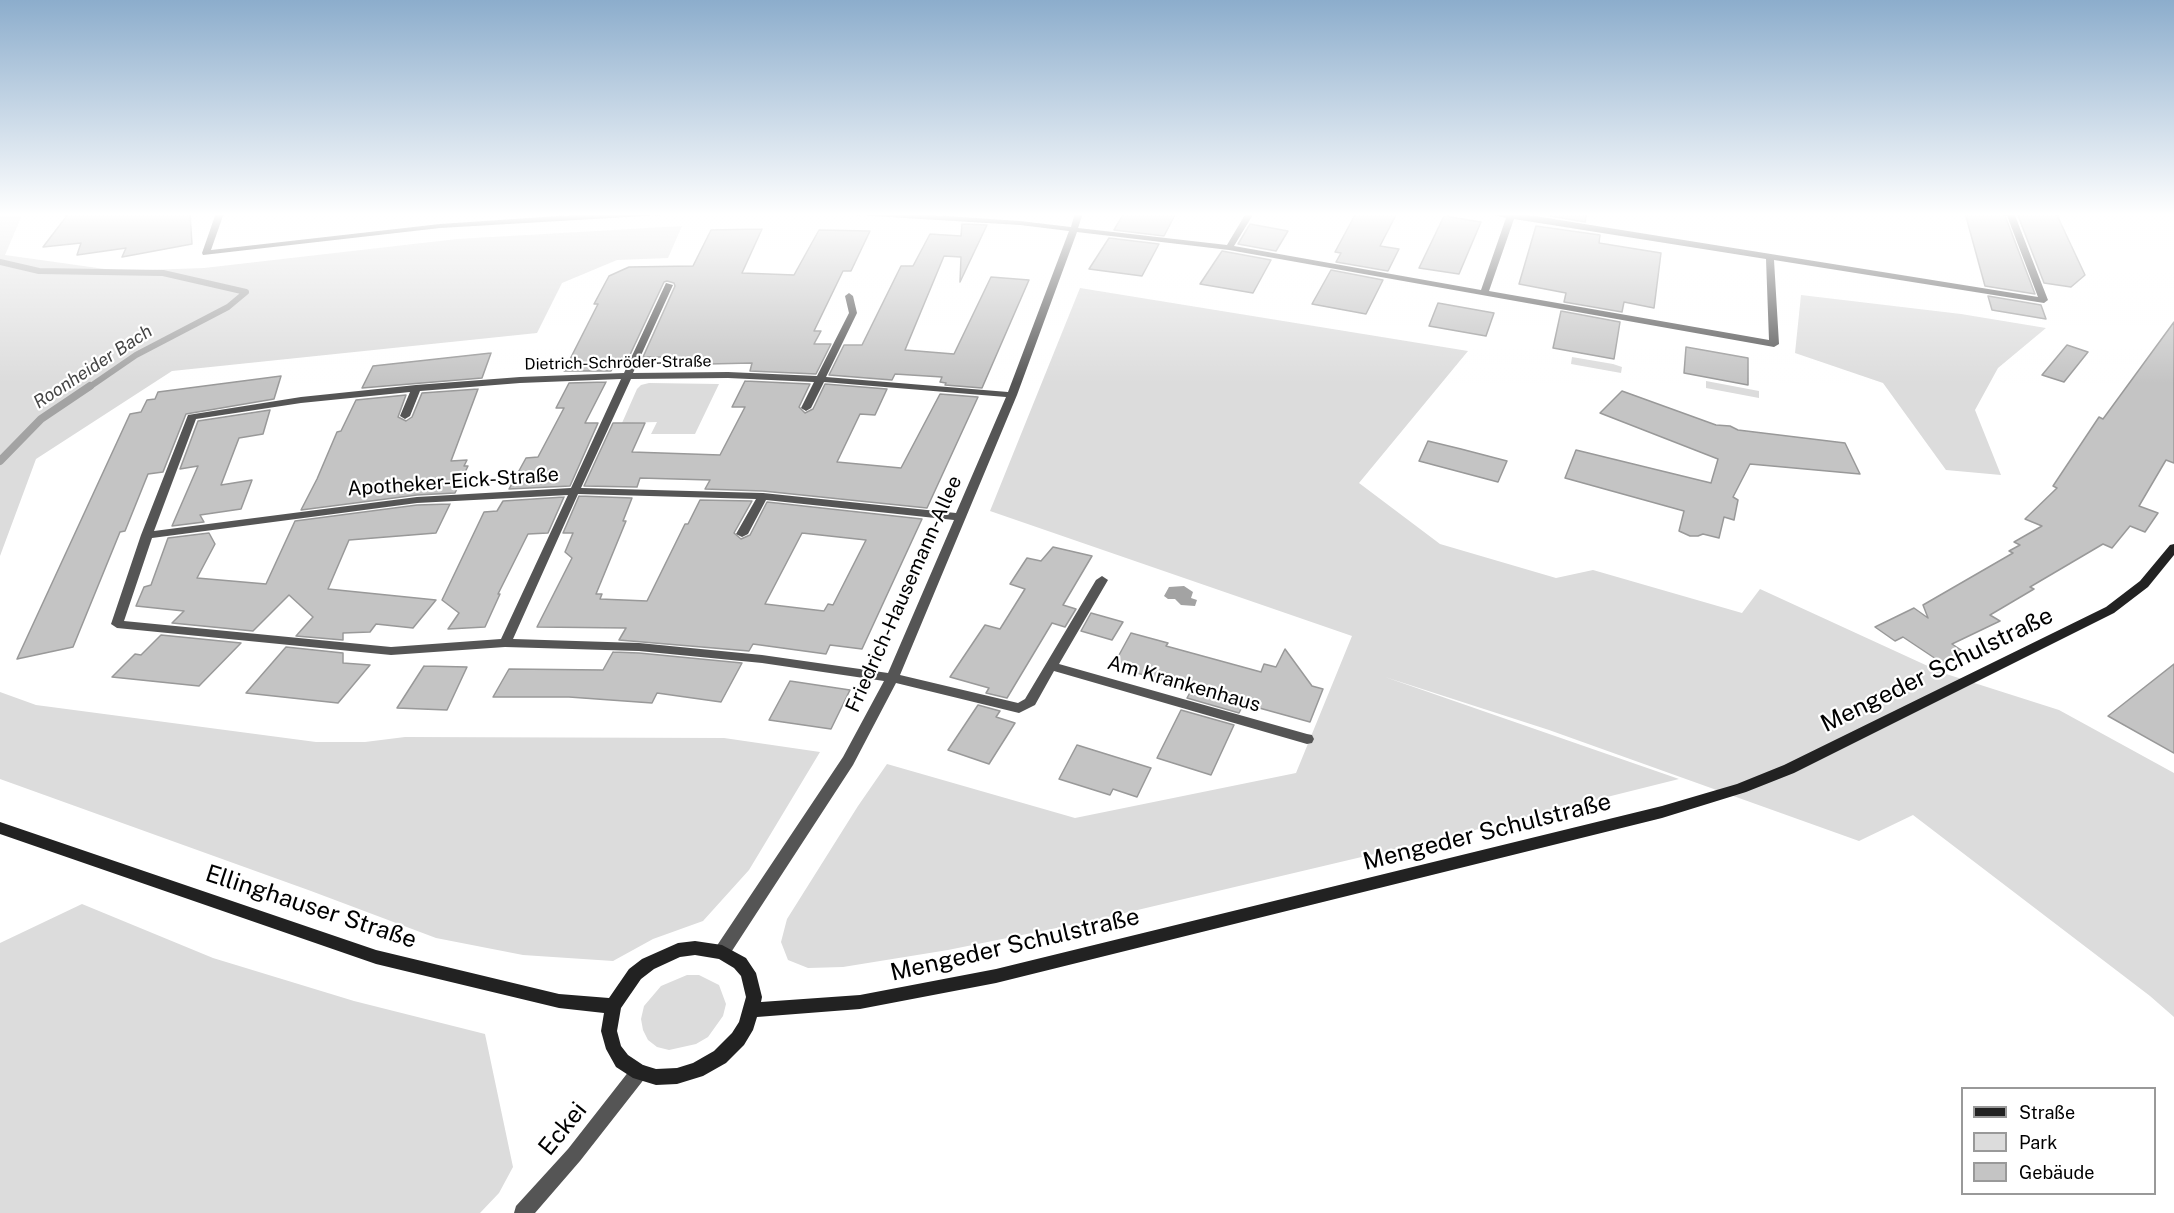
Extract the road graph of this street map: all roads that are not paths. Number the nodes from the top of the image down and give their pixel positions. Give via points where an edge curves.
1 (1059, 270) edge
2 (1355, 270) edge
3 (1493, 270) edge
4 (1771, 270) edge
5 (1846, 270) edge
6 (2032, 270) edge
7 (669, 285) dead end
8 (1485, 292) junction
9 (849, 296) dead end
10 (628, 376) junction
11 (821, 379) junction
12 (416, 388) junction
13 (1012, 395) junction
14 (806, 408) dead end
15 (405, 416) dead end
16 (575, 491) junction
17 (763, 496) junction
18 (960, 517) junction
19 (742, 534) dead end
20 (147, 535) junction
21 (2174, 548) edge
22 (1102, 580) dead end
23 (505, 643) junction
24 (1051, 666) junction
25 (891, 678) junction
26 (1307, 739) dead end
27 (0, 828) edge
28 (722, 952) junction
29 (613, 1006) junction
30 (752, 1010) junction
31 (639, 1072) junction
32 (523, 1213) edge

1 - 13 street, Friedrich-Hausemann-Allee
2 - 8 street
3 - 8 street
4 - 8 street via 1774,344
5 - 6 street via 2044,300
7 - 10 street
9 - 11 street via 853,313
10 - 11 street, Dietrich-Schröder-Straße
10 - 12 street, Dietrich-Schröder-Straße
10 - 16 street
11 - 13 street, Dietrich-Schröder-Straße
11 - 14 street
12 - 15 street
12 - 20 street, Dietrich-Schröder-Straße via 192,417
13 - 18 street, Friedrich-Hausemann-Allee
16 - 17 street, Apotheker-Eick-Straße
16 - 20 street, Apotheker-Eick-Straße via 417,500
16 - 23 street
17 - 18 street, Apotheker-Eick-Straße
17 - 19 street
18 - 25 street, Friedrich-Hausemann-Allee
20 - 23 street via 117,624 391,651
21 - 30 main road, Mengeder Schulstraße via 2144,584 2110,610 1741,788 1662,812 996,976 860,1002
22 - 24 street
23 - 25 street via 639,647
24 - 25 street via 1030,702 1018,708
24 - 26 street, Am Krankenhaus
25 - 28 street, Friedrich-Hausemann-Allee via 849,761
27 - 29 main road, Ellinghauser Straße via 376,957 559,1001
28 - 29 main road via 695,948 663,956 635,974
28 - 30 main road via 748,973 754,997
29 - 31 main road via 609,1031 614,1049 622,1061
30 - 31 main road via 738,1039 720,1057 697,1070 656,1077
31 - 32 street, Eckei

